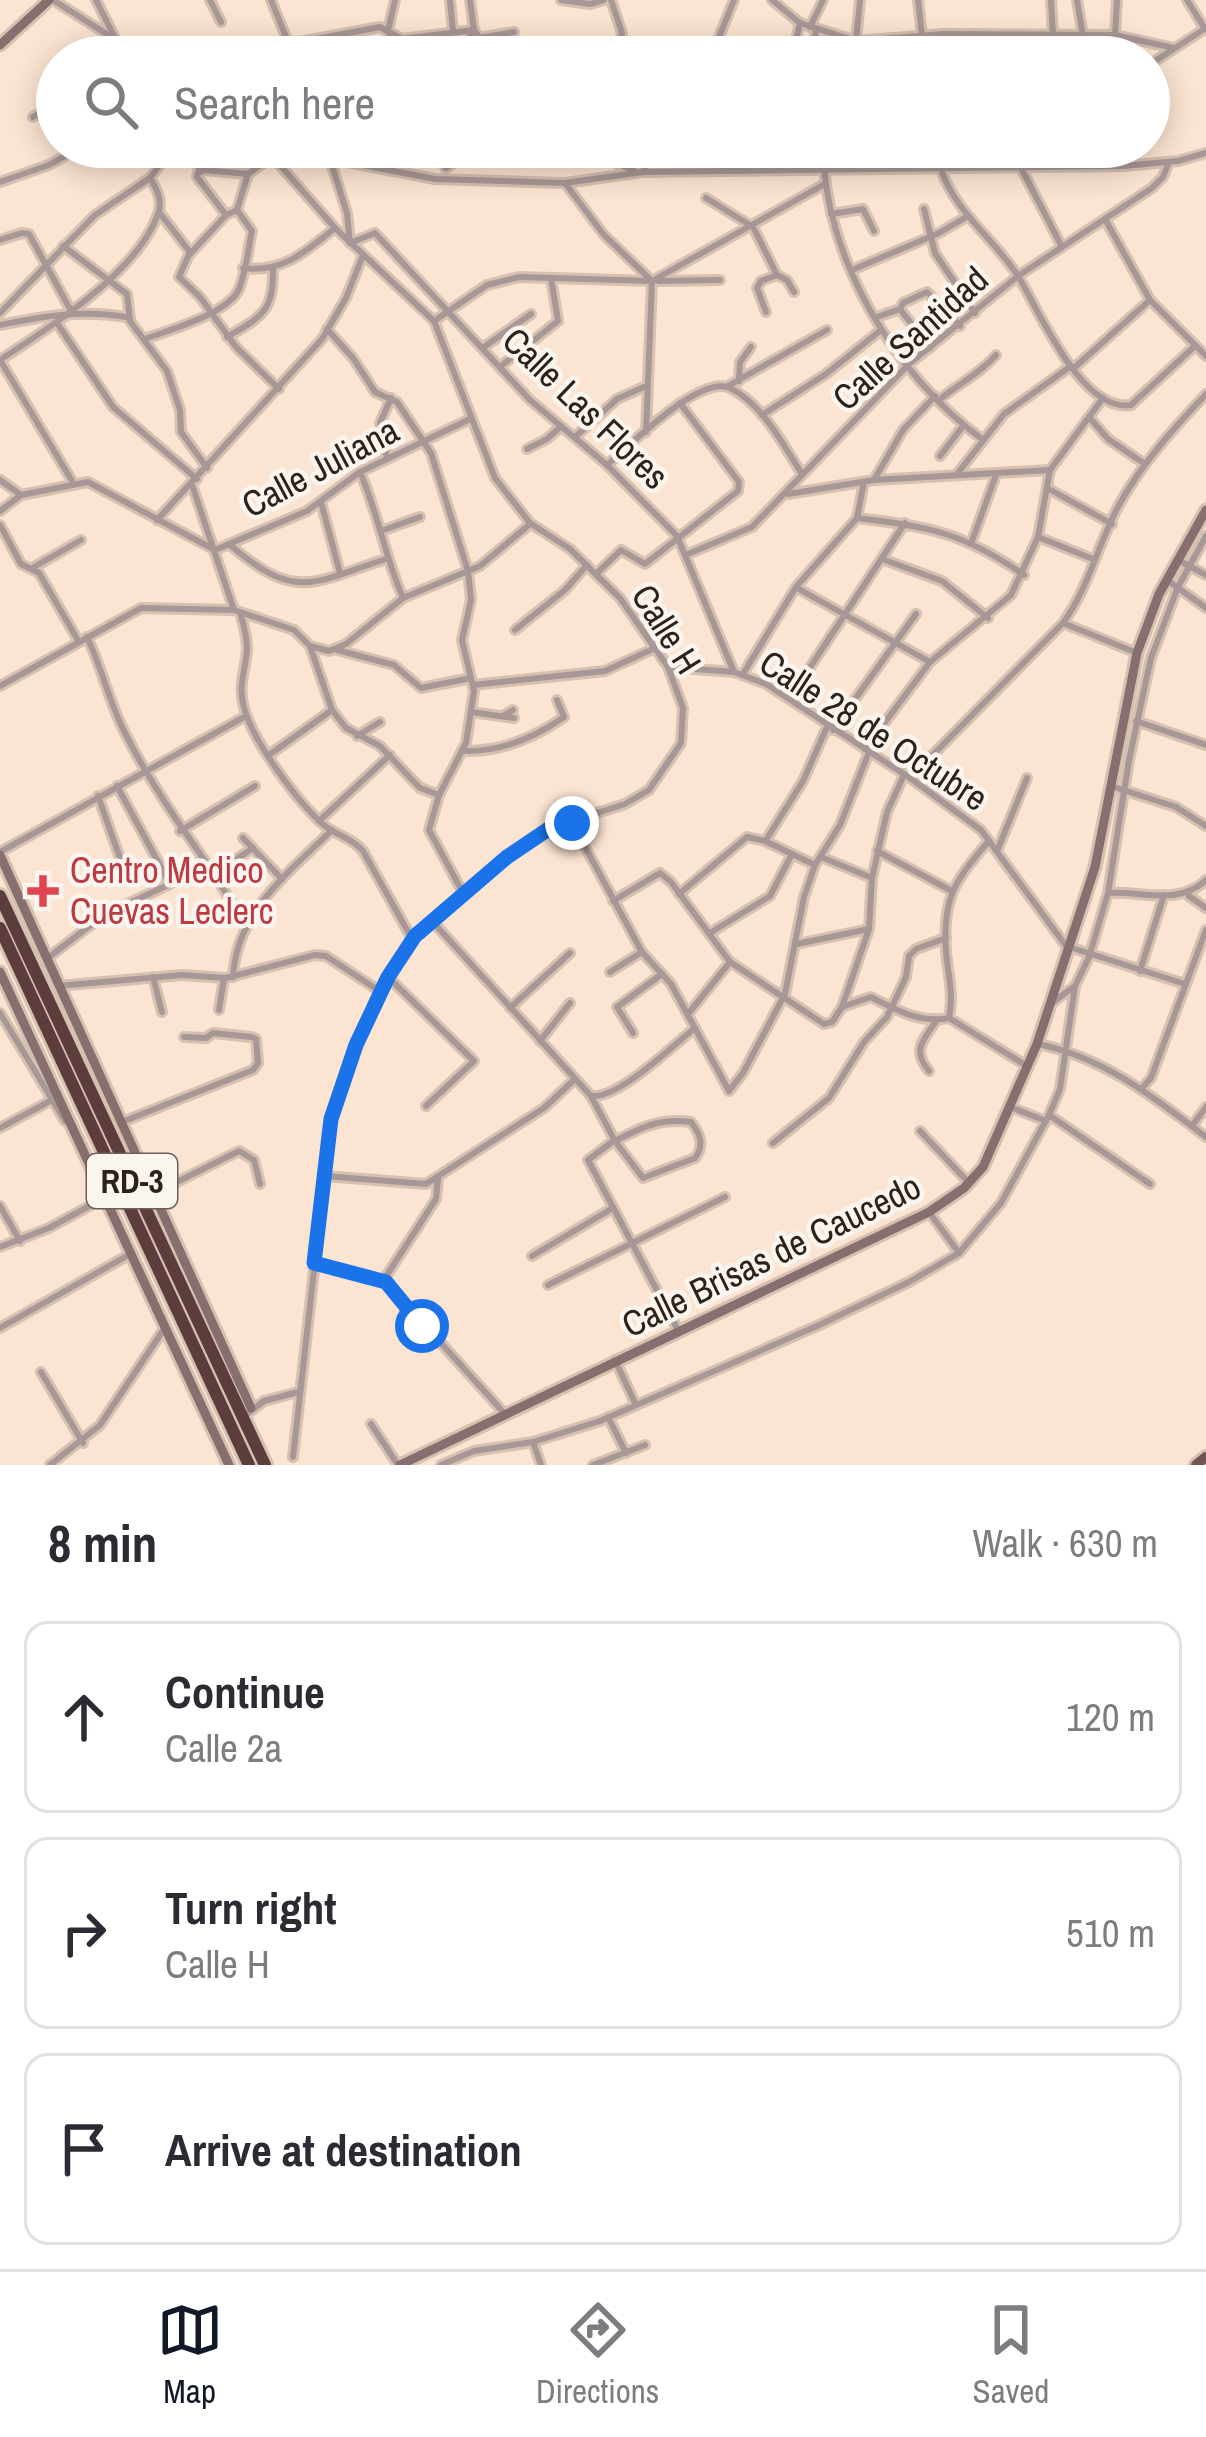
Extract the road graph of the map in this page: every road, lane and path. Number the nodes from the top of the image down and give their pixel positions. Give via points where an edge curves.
1 (51, 0) edge
2 (97, 0) edge
3 (210, 0) edge
4 (271, 0) edge
5 (395, 0) edge
6 (450, 0) edge
7 (561, 0) edge
8 (608, 0) edge
9 (734, 0) edge
10 (772, 0) edge
11 (823, 0) edge
12 (860, 0) edge
13 (918, 0) edge
14 (1051, 0) edge
15 (1077, 0) edge
16 (1118, 0) edge
17 (1187, 0) edge
18 (470, 1) edge
19 (221, 22) dead end
20 (800, 23) junction
21 (813, 28) junction
22 (1206, 28) edge
23 (388, 30) junction
24 (514, 32) dead end
25 (454, 34) junction
26 (476, 34) junction
27 (944, 34) joint
28 (971, 34) joint
29 (1019, 34) joint
30 (1115, 34) junction
31 (109, 36) edge
32 (113, 36) edge
33 (286, 36) edge
34 (332, 36) edge
35 (390, 36) edge
36 (396, 36) edge
37 (437, 36) edge
38 (621, 36) edge
39 (720, 36) edge
40 (797, 36) edge
41 (813, 36) edge
42 (843, 36) edge
43 (861, 36) edge
44 (922, 36) joint
45 (1052, 36) joint
46 (1083, 36) edge
47 (1094, 36) edge
48 (1123, 36) edge
49 (0, 45) edge
50 (1170, 47) edge
51 (1174, 48) junction
52 (1170, 51) edge
53 (36, 115) edge
54 (33, 117) dead end
55 (1206, 153) edge
56 (1170, 162) edge
57 (41, 168) edge
58 (158, 168) edge
59 (199, 168) edge
60 (256, 168) edge
61 (282, 168) edge
62 (334, 168) edge
63 (368, 168) edge
64 (446, 168) edge
65 (631, 168) edge
66 (643, 168) edge
67 (914, 168) joint
68 (957, 168) edge
69 (1021, 168) edge
70 (1167, 168) edge
71 (824, 169) junction
72 (941, 169) junction
73 (201, 171) junction
74 (640, 172) junction
75 (248, 174) junction
76 (151, 178) junction
77 (447, 179) junction
78 (0, 182) edge
79 (566, 183) junction
80 (824, 185) junction
81 (706, 198) dead end
82 (924, 209) dead end
83 (237, 210) junction
84 (159, 212) junction
85 (831, 214) junction
86 (226, 215) junction
87 (968, 215) junction
88 (1106, 221) junction
89 (753, 227) junction
90 (335, 228) junction
91 (874, 231) dead end
92 (931, 237) junction
93 (0, 240) edge
94 (350, 243) junction
95 (63, 246) junction
96 (1062, 247) junction
97 (190, 254) junction
98 (363, 256) junction
99 (46, 262) junction
100 (243, 268) junction
101 (274, 269) junction
102 (852, 270) junction
103 (777, 275) junction
104 (550, 276) junction
105 (1018, 276) junction
106 (720, 280) dead end
107 (652, 281) junction
108 (108, 283) junction
109 (794, 292) dead end
110 (1150, 300) junction
111 (447, 309) junction
112 (900, 309) junction
113 (69, 312) junction
114 (766, 312) dead end
115 (0, 313) edge
116 (209, 313) junction
117 (975, 313) junction
118 (531, 314) dead end
119 (876, 317) junction
120 (130, 318) junction
121 (434, 321) junction
122 (57, 322) junction
123 (0, 325) edge
124 (960, 326) junction
125 (327, 329) junction
126 (882, 329) junction
127 (826, 330) dead end
128 (227, 337) junction
129 (144, 340) junction
130 (1195, 346) junction
131 (484, 347) junction
132 (751, 347) dead end
133 (930, 348) junction
134 (996, 355) dead end
135 (1206, 356) edge
136 (0, 360) edge
137 (908, 364) junction
138 (501, 366) junction
139 (1072, 367) junction
140 (739, 381) junction
141 (646, 386) junction
142 (728, 386) junction
143 (279, 389) junction
144 (1206, 394) edge
145 (391, 398) junction
146 (937, 398) junction
147 (1103, 398) junction
148 (680, 403) junction
149 (762, 415) junction
150 (1089, 417) junction
151 (470, 419) junction
152 (963, 425) junction
153 (560, 427) junction
154 (646, 432) junction
155 (575, 437) junction
156 (982, 439) junction
157 (424, 442) junction
158 (527, 449) dead end
159 (940, 456) dead end
160 (387, 460) junction
161 (1145, 464) junction
162 (607, 465) junction
163 (207, 468) junction
164 (1050, 470) junction
165 (360, 472) junction
166 (802, 474) junction
167 (957, 474) junction
168 (996, 475) junction
169 (0, 480) edge
170 (874, 480) junction
171 (73, 482) junction
172 (195, 482) junction
173 (864, 482) junction
174 (1048, 488) junction
175 (788, 494) junction
176 (21, 495) junction
177 (321, 502) junction
178 (1206, 510) edge
179 (0, 511) edge
180 (420, 517) dead end
181 (857, 518) junction
182 (157, 520) junction
183 (530, 523) junction
184 (905, 523) junction
185 (1112, 524) junction
186 (0, 525) edge
187 (381, 531) junction
188 (677, 536) junction
189 (1206, 536) edge
190 (1038, 537) junction
191 (81, 540) dead end
192 (972, 542) junction
193 (230, 544) junction
194 (214, 550) junction
195 (688, 554) junction
196 (386, 559) junction
197 (881, 559) junction
198 (1094, 559) junction
199 (1178, 560) junction
200 (587, 566) junction
201 (1190, 566) junction
202 (31, 569) junction
203 (468, 572) junction
204 (340, 574) junction
205 (596, 574) junction
206 (1024, 575) junction
207 (1206, 575) edge
208 (1167, 580) junction
209 (796, 587) junction
210 (1178, 587) junction
211 (403, 598) junction
212 (1206, 608) edge
213 (237, 611) junction
214 (916, 614) dead end
215 (844, 616) junction
216 (988, 617) junction
217 (1063, 623) junction
218 (515, 630) dead end
219 (83, 639) junction
220 (896, 644) junction
221 (310, 646) junction
222 (655, 648) junction
223 (336, 650) junction
224 (1137, 655) junction
225 (1150, 661) junction
226 (930, 662) junction
227 (668, 667) junction
228 (738, 673) junction
229 (472, 682) junction
230 (0, 686) edge
231 (785, 696) junction
232 (557, 700) dead end
233 (332, 710) junction
234 (471, 712) junction
235 (513, 714) dead end
236 (246, 716) junction
237 (1131, 719) junction
238 (380, 722) dead end
239 (830, 729) junction
240 (357, 736) junction
241 (1205, 741) edge
242 (867, 750) junction
243 (464, 751) junction
244 (268, 755) junction
245 (390, 755) junction
246 (145, 770) junction
247 (907, 776) junction
248 (1027, 778) dead end
249 (117, 786) junction
250 (1111, 786) junction
251 (255, 787) dead end
252 (1125, 790) junction
253 (439, 795) junction
254 (98, 796) junction
255 (319, 821) junction
256 (572, 823) junction
257 (1206, 826) edge
258 (180, 831) junction
259 (331, 831) junction
260 (244, 838) dead end
261 (989, 840) junction
262 (765, 842) junction
263 (253, 848) junction
264 (997, 850) junction
265 (877, 851) junction
266 (0, 853) edge
267 (792, 854) junction
268 (820, 857) junction
269 (815, 866) junction
270 (1095, 867) junction
271 (1111, 870) junction
272 (214, 874) junction
273 (100, 876) dead end
274 (282, 878) junction
275 (872, 878) junction
276 (1206, 880) edge
277 (950, 890) junction
278 (1108, 893) junction
279 (464, 894) junction
280 (679, 894) junction
281 (1164, 895) junction
282 (1188, 895) junction
283 (0, 896) edge
284 (613, 901) junction
285 (1206, 908) edge
286 (248, 920) junction
287 (432, 921) junction
288 (0, 928) edge
289 (869, 929) junction
290 (1206, 931) edge
291 (710, 934) junction
292 (946, 938) junction
293 (412, 939) junction
294 (795, 945) junction
295 (1066, 946) junction
296 (642, 952) junction
297 (570, 953) dead end
298 (1196, 953) junction
299 (1089, 957) junction
300 (1206, 958) edge
301 (47, 959) junction
302 (730, 962) junction
303 (1140, 971) junction
304 (0, 972) edge
305 (610, 972) dead end
306 (662, 974) junction
307 (153, 977) junction
308 (228, 977) junction
309 (388, 977) junction
310 (1184, 984) junction
311 (58, 986) junction
312 (1075, 986) junction
313 (4, 990) edge
314 (381, 992) junction
315 (782, 999) junction
316 (570, 1003) dead end
317 (1050, 1004) junction
318 (842, 1007) junction
319 (510, 1008) junction
320 (219, 1010) dead end
321 (890, 1011) junction
322 (162, 1012) dead end
323 (0, 1013) edge
324 (688, 1015) junction
325 (949, 1018) junction
326 (936, 1021) junction
327 (695, 1028) junction
328 (633, 1033) dead end
329 (184, 1037) dead end
330 (540, 1041) junction
331 (1037, 1044) junction
332 (1066, 1050) junction
333 (1027, 1066) junction
334 (929, 1071) dead end
335 (574, 1080) junction
336 (1141, 1090) junction
337 (591, 1096) junction
338 (50, 1101) junction
339 (426, 1106) dead end
340 (1010, 1107) junction
341 (1206, 1107) edge
342 (1048, 1118) junction
343 (121, 1123) junction
344 (1192, 1126) junction
345 (0, 1128) edge
346 (920, 1131) dead end
347 (75, 1134) junction
348 (1206, 1137) edge
349 (615, 1141) junction
350 (773, 1143) dead end
351 (324, 1176) junction
352 (438, 1178) junction
353 (969, 1183) junction
354 (260, 1184) dead end
355 (1150, 1184) dead end
356 (153, 1194) junction
357 (107, 1197) junction
358 (725, 1197) dead end
359 (0, 1206) edge
360 (614, 1208) junction
361 (929, 1212) junction
362 (20, 1241) junction
363 (632, 1244) junction
364 (0, 1247) edge
365 (959, 1252) junction
366 (131, 1253) junction
367 (532, 1256) dead end
368 (314, 1263) junction
369 (383, 1281) junction
370 (548, 1285) dead end
371 (166, 1326) junction
372 (0, 1328) edge
373 (678, 1330) junction
374 (615, 1360) junction
375 (41, 1372) dead end
376 (298, 1393) junction
377 (636, 1405) junction
378 (247, 1412) junction
379 (504, 1413) junction
380 (608, 1418) junction
381 (371, 1424) dead end
382 (83, 1442) junction
383 (533, 1442) junction
384 (645, 1445) dead end
385 (626, 1453) junction
386 (293, 1457) dead end
387 (1206, 1457) edge
388 (261, 1463) edge
389 (605, 1464) edge
390 (50, 1465) edge
391 (230, 1465) edge
392 (399, 1465) edge
393 (441, 1465) edge
394 (541, 1465) edge
395 (593, 1465) edge
396 (1196, 1465) edge

1 - 31 street
1 - 49 street
2 - 32 street
3 - 19 street
4 - 33 street
5 - 23 street
6 - 25 street
7 - 8 street
8 - 38 street
9 - 39 street
10 - 20 street
11 - 21 street
12 - 43 street
13 - 44 street
14 - 45 street
15 - 46 street
16 - 30 street
17 - 22 street
18 - 26 street
20 - 21 street
20 - 40 street
21 - 41 street
21 - 42 street
22 - 51 street
23 - 34 street
23 - 35 street
23 - 36 street
24 - 26 street
25 - 26 street
25 - 37 street
27 - 28 street
27 - 44 street
28 - 29 street
29 - 45 street
30 - 47 street
30 - 48 street
50 - 51 street
51 - 52 street
53 - 54 street
55 - 56 street
57 - 78 street
58 - 76 street
59 - 73 street
60 - 75 street
61 - 90 street, Calle H
62 - 94 street
63 - 77 street
64 - 77 street
65 - 74 street
66 - 74 street
67 - 71 street
67 - 72 street
68 - 72 street
69 - 96 street
70 - 88 street, Calle Santidad
71 - 74 street
71 - 80 street
72 - 87 street
73 - 75 street
73 - 86 street via 197,177
74 - 79 street
75 - 83 street
76 - 84 street
76 - 95 street
77 - 79 street
79 - 107 street
80 - 85 street
80 - 89 street
81 - 89 street
82 - 92 street
83 - 86 street
83 - 100 street via 252,231
84 - 97 street
84 - 108 street
85 - 91 street via 863,208
85 - 102 street
86 - 97 street
87 - 92 street
87 - 105 street
88 - 96 street, Calle Santidad
88 - 110 street
89 - 103 street
89 - 107 street
90 - 94 street, Calle H
90 - 101 street
92 - 102 street
92 - 117 street
93 - 99 street via 26,232
94 - 98 street, Calle H
94 - 111 street, Calle Las Flores via 375,233
95 - 99 street
95 - 108 street
96 - 105 street, Calle Santidad
97 - 116 street via 179,275
98 - 121 street, Calle H
98 - 125 street
99 - 113 street
99 - 115 street
100 - 101 street
100 - 116 street via 233,298
101 - 128 street via 266,311
102 - 119 street
103 - 109 street
103 - 114 street via 758,285
104 - 107 street
104 - 111 street via 487,285
104 - 138 street via 558,321
105 - 117 street, Calle Santidad
105 - 139 street
106 - 107 street
107 - 141 street
108 - 113 street
108 - 120 street via 127,294
110 - 130 street
110 - 139 street
111 - 121 street
111 - 131 street, Calle Las Flores
112 - 119 street
112 - 124 street via 926,292
112 - 133 street
113 - 120 street
113 - 122 street
113 - 123 street
116 - 128 street
116 - 129 street
117 - 124 street, Calle Santidad
118 - 131 street
119 - 126 street
120 - 129 street
121 - 151 street, Calle H
122 - 136 street
122 - 172 street via 113,407
124 - 133 street, Calle Santidad
125 - 143 street
125 - 145 street via 375,392
126 - 137 street
126 - 149 street
127 - 140 street
128 - 143 street
129 - 163 street via 167,371 181,432
130 - 135 street
130 - 147 street via 1131,405
131 - 138 street, Calle Las Flores
132 - 140 street
133 - 137 street, Calle Santidad
134 - 146 street
136 - 171 street
137 - 146 street
137 - 166 street, Calle Santidad
138 - 153 street, Calle Las Flores
139 - 147 street
139 - 156 street
140 - 142 street
141 - 154 street
141 - 155 street via 616,399
142 - 148 street
142 - 149 street
143 - 163 street
144 - 161 street
145 - 157 street
145 - 160 street via 380,423
146 - 152 street
146 - 170 street via 903,430
147 - 150 street
148 - 154 street
148 - 188 street via 740,486
149 - 166 street
150 - 161 street
150 - 164 street
151 - 157 street, Calle Juliana
151 - 183 street, Calle H via 495,478
152 - 156 street
152 - 159 street
153 - 155 street, Calle Las Flores
153 - 158 street
154 - 162 street
155 - 162 street, Calle Las Flores
156 - 167 street
157 - 160 street, Calle Juliana
157 - 203 street
160 - 165 street, Calle Juliana
161 - 185 street
162 - 188 street, Calle Las Flores
163 - 172 street
164 - 168 street
164 - 174 street
165 - 177 street, Calle Juliana
165 - 187 street
166 - 175 street, Calle Santidad
167 - 168 street
167 - 170 street
168 - 192 street
169 - 176 street
170 - 173 street
171 - 176 street
171 - 182 street, Calle Juliana via 94,483
172 - 182 street
172 - 194 street
173 - 175 street
173 - 181 street
174 - 185 street
174 - 190 street
175 - 195 street, Calle Santidad via 752,526
176 - 179 street
177 - 193 street, Calle Juliana
177 - 204 street
178 - 199 street, Calle Brisas de Caucedo
180 - 187 street
181 - 184 street
181 - 209 street
182 - 194 street, Calle Juliana
183 - 200 street, Calle H
183 - 203 street
184 - 192 street
184 - 197 street
185 - 198 street
186 - 202 street
187 - 196 street
188 - 195 street, Calle Las Flores
188 - 205 street via 645,564 621,550
189 - 201 street
190 - 198 street
190 - 206 street
191 - 202 street
192 - 206 street
193 - 194 street, Calle Juliana
193 - 204 street via 292,583
194 - 213 street
195 - 228 street, Calle Las Flores
196 - 204 street
196 - 211 street
197 - 215 street
197 - 216 street via 942,581
198 - 217 street
199 - 201 street
199 - 208 street, Calle Brisas de Caucedo
200 - 205 street, Calle H
200 - 218 street
201 - 207 street
201 - 210 street
202 - 219 street
203 - 211 street
203 - 229 street via 462,640
205 - 222 street, Calle H
206 - 216 street
208 - 210 street
208 - 224 street, Calle Brisas de Caucedo
209 - 215 street
209 - 228 street
210 - 212 street
210 - 225 street
211 - 223 street
213 - 219 street via 141,608
213 - 221 street via 286,626
213 - 236 street via 247,655
214 - 220 street
215 - 220 street
215 - 231 street
216 - 226 street
217 - 224 street
217 - 247 street
219 - 230 street
219 - 246 street
220 - 226 street
220 - 239 street
221 - 223 street
221 - 233 street
222 - 227 street, Calle H
222 - 229 street via 605,671
223 - 229 street via 394,665 421,688
224 - 225 street
224 - 237 street, Calle Brisas de Caucedo
225 - 237 street
226 - 242 street
227 - 228 street, Calle 28 de Octubre
227 - 256 street, Calle H via 683,708 681,743 649,790
228 - 231 street, Calle 28 de Octubre
229 - 234 street
231 - 239 street, Calle 28 de Octubre
232 - 243 street via 564,717 527,740
233 - 240 street
233 - 244 street
234 - 235 street
234 - 243 street
236 - 244 street
236 - 246 street
237 - 241 street
237 - 250 street, Calle Brisas de Caucedo
237 - 252 street
238 - 240 street
239 - 242 street, Calle 28 de Octubre
239 - 262 street
240 - 245 street
242 - 247 street, Calle 28 de Octubre
242 - 268 street
243 - 253 street
244 - 255 street
245 - 253 street via 420,788
245 - 255 street
246 - 249 street
246 - 258 street
247 - 261 street, Calle 28 de Octubre
247 - 265 street
248 - 264 street
249 - 254 street
249 - 301 street via 170,884 104,915
250 - 252 street
250 - 270 street, Calle Brisas de Caucedo
251 - 258 street
252 - 257 street via 1176,806
252 - 271 street
253 - 279 street via 429,830
254 - 266 street
254 - 273 street via 122,861
255 - 259 street
256 - 279 street, Calle H via 550,828
256 - 284 street
258 - 272 street
259 - 274 street
259 - 293 street via 363,851
260 - 263 street
261 - 264 street, Calle 28 de Octubre
261 - 277 street
262 - 267 street
262 - 280 street via 739,841
263 - 272 street
263 - 274 street
264 - 295 street, Calle 28 de Octubre
265 - 275 street
265 - 277 street
266 - 301 street
267 - 269 street
267 - 291 street via 766,901
268 - 269 street
268 - 275 street
269 - 294 street
270 - 271 street
270 - 295 street, Calle Brisas de Caucedo
271 - 278 street
272 - 286 street
274 - 286 street
275 - 289 street
276 - 282 street
277 - 292 street
278 - 281 street
278 - 299 street
279 - 287 street, Calle H
280 - 284 street via 660,873
280 - 291 street
281 - 282 street
281 - 303 street
282 - 285 street
283 - 378 highway, RD-3
284 - 296 street
286 - 308 street
287 - 293 street, Calle H
287 - 319 street
288 - 388 highway, RD-3
289 - 294 street
289 - 318 street
290 - 298 street
291 - 302 street
292 - 321 street via 910,956
292 - 325 street
293 - 309 street, Calle H
294 - 315 street
295 - 299 street
295 - 317 street, Calle Brisas de Caucedo
296 - 305 street
296 - 306 street
297 - 319 street
298 - 300 street
298 - 310 street
299 - 303 street
299 - 312 street
301 - 311 street
302 - 315 street
302 - 324 street
303 - 310 street
304 - 313 street
306 - 324 street
306 - 328 street via 617,1007
307 - 308 street
307 - 311 street
307 - 322 street
308 - 314 street via 326,956
308 - 320 street
309 - 314 street, Calle H
309 - 339 street via 474,1061
310 - 336 street
311 - 343 street
312 - 317 street
312 - 332 street
313 - 347 street
314 - 351 street, Calle H via 331,1119
315 - 318 street via 824,1024
315 - 327 street via 729,1091
316 - 330 street
317 - 331 street, Calle Brisas de Caucedo
318 - 321 street via 871,997
319 - 330 street
321 - 326 street
321 - 350 street via 829,1098
323 - 338 street
324 - 327 street
325 - 326 street
325 - 333 street
326 - 334 street via 917,1048
327 - 337 street via 623,1085
329 - 343 street via 251,1036 258,1064
330 - 335 street
331 - 332 street
331 - 333 street, Calle Brisas de Caucedo
332 - 336 street
332 - 342 street
333 - 340 street, Calle Brisas de Caucedo
335 - 337 street
335 - 352 street
336 - 344 street
337 - 349 street
338 - 345 street
338 - 347 street
340 - 342 street
340 - 353 street, Calle Brisas de Caucedo
341 - 344 street
342 - 355 street
342 - 365 street via 1001,1203
343 - 356 street
344 - 348 street
346 - 353 street
347 - 357 street
349 - 349 street via 643,1178 700,1151 691,1122 664,1119
349 - 360 street via 588,1160
351 - 352 street via 415,1186
351 - 368 street, Calle H
352 - 369 street via 439,1194
353 - 361 street, Calle Brisas de Caucedo
354 - 356 street via 254,1160 238,1151
356 - 378 street
357 - 362 street
357 - 366 street
358 - 363 street
359 - 362 street
360 - 363 street
360 - 367 street
361 - 365 street
361 - 373 street, Calle Brisas de Caucedo
362 - 364 street
363 - 370 street
363 - 373 street
365 - 377 street via 872,1300
366 - 371 street
366 - 372 street
368 - 369 street
368 - 376 street, Calle H
369 - 379 street
371 - 382 street
371 - 391 street
373 - 374 street, Calle Brisas de Caucedo
374 - 377 street
374 - 379 street, Calle Brisas de Caucedo
375 - 382 street
376 - 378 street
376 - 386 street, Calle H
377 - 380 street
378 - 388 highway, RD-3
379 - 392 street, Calle Brisas de Caucedo
380 - 383 street
380 - 385 street
381 - 392 street
382 - 390 street
383 - 393 street
383 - 394 street
384 - 385 street
385 - 389 street
387 - 396 main road
389 - 395 street

